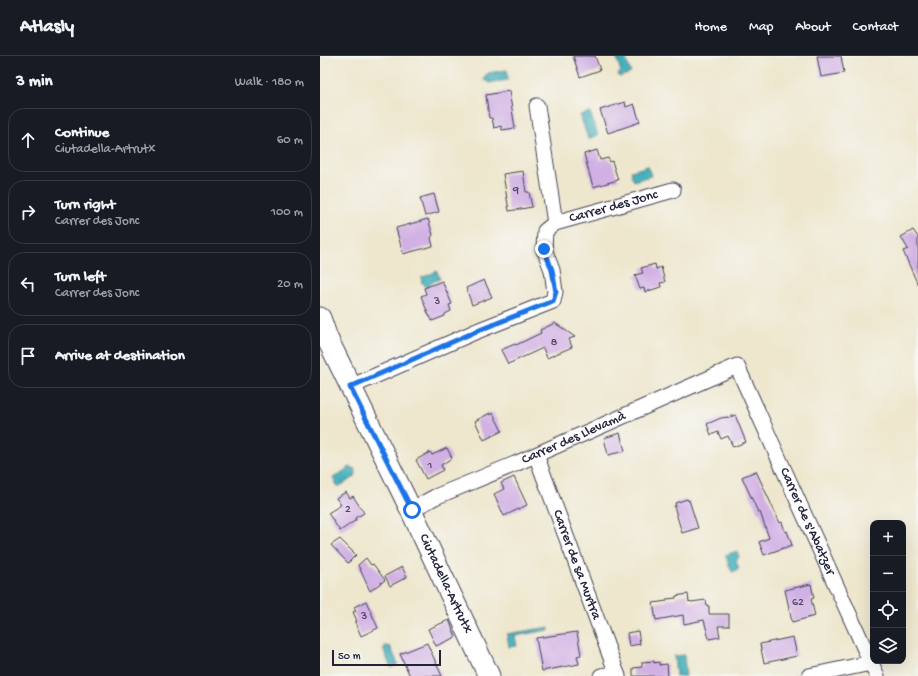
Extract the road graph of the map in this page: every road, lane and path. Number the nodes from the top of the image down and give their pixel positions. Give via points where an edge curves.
1 (537, 106) dead end
2 (673, 190) dead end
3 (555, 223) junction
4 (320, 318) edge
5 (737, 366) joint
6 (350, 387) junction
7 (536, 455) junction
8 (412, 510) junction
9 (874, 670) edge
10 (617, 675) edge
11 (489, 676) edge
12 (602, 676) edge
13 (809, 676) edge

1 - 3 street, Carrer des Jonc
2 - 3 street, Carrer des Jonc
3 - 6 street, Carrer des Jonc via 545,231 544,249 552,270 556,292 553,301 477,331
4 - 6 main road, Ciutadella-Artrutx
5 - 7 street, Carrer des Llevamà
5 - 9 street, Carrer de s'Abatzer
6 - 8 main road, Ciutadella-Artrutx
7 - 8 street, Carrer des Llevamà via 435,497
7 - 10 street, Carrer de sa Murtra
8 - 11 main road, Ciutadella-Artrutx
9 - 13 street
10 - 12 street

